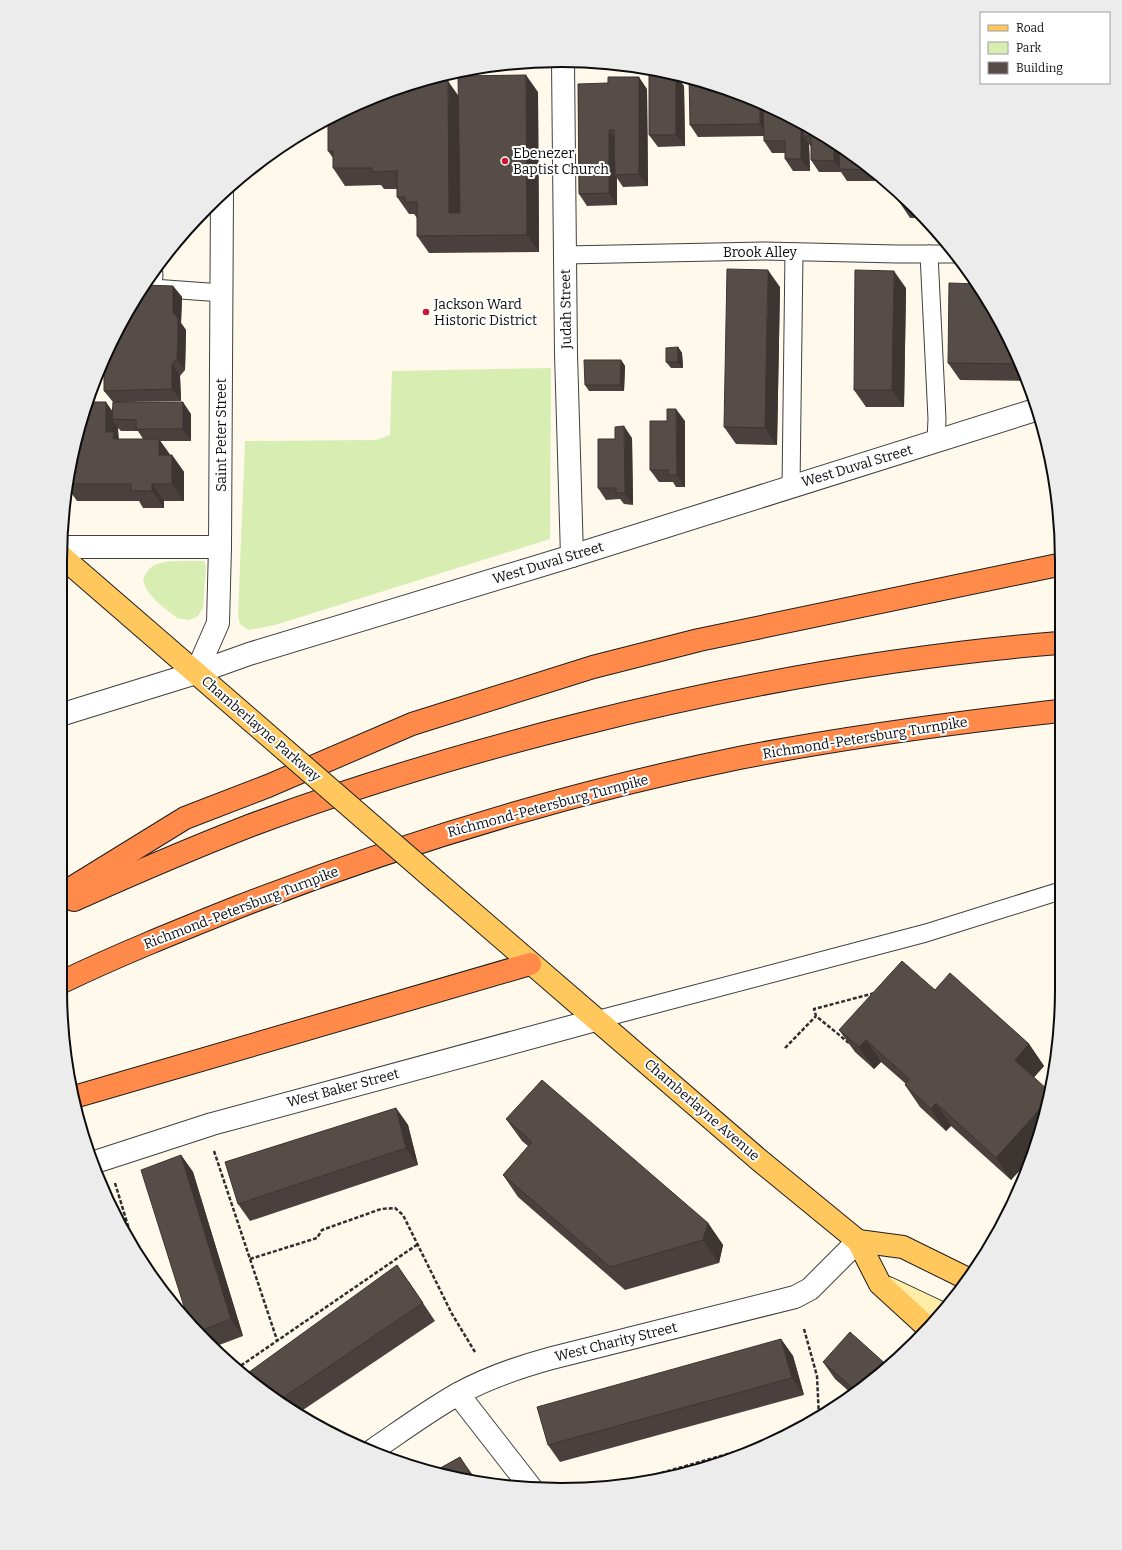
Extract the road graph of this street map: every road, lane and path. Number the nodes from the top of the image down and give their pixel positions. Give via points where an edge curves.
1 (563, 67) edge
2 (222, 202) edge
3 (794, 252) junction
4 (929, 254) junction
5 (948, 254) edge
6 (565, 255) junction
7 (152, 284) edge
8 (222, 293) junction
9 (1032, 411) edge
10 (936, 442) junction
11 (792, 487) junction
12 (67, 547) edge
13 (220, 547) junction
14 (572, 556) junction
15 (67, 562) edge
16 (1055, 566) edge
17 (1055, 581) edge
18 (967, 584) junction
19 (1055, 643) edge
20 (196, 673) junction
21 (1055, 711) edge
22 (67, 713) edge
23 (67, 891) edge
24 (1055, 893) edge
25 (67, 903) edge
26 (461, 904) joint
27 (530, 964) junction
28 (67, 980) edge
29 (879, 992) edge
30 (816, 1016) junction
31 (596, 1020) junction
32 (854, 1047) edge
33 (785, 1048) dead end
34 (79, 1096) edge
35 (214, 1149) dead end
36 (98, 1161) edge
37 (114, 1181) dead end
38 (128, 1227) edge
39 (858, 1241) junction
40 (418, 1244) junction
41 (250, 1260) junction
42 (963, 1276) edge
43 (880, 1284) junction
44 (936, 1311) edge
45 (924, 1324) edge
46 (804, 1329) dead end
47 (277, 1340) junction
48 (475, 1352) dead end
49 (241, 1365) edge
50 (458, 1394) junction
51 (819, 1410) edge
52 (377, 1447) edge
53 (727, 1454) edge
54 (659, 1473) edge
55 (526, 1482) edge

1 - 6 street, Judah Street
2 - 8 street, Saint Peter Street
3 - 4 lane, Brook Alley
3 - 6 lane, Brook Alley
3 - 11 lane
4 - 5 lane, Brook Alley
4 - 10 lane
6 - 14 street, Judah Street
7 - 8 lane
8 - 13 street, Saint Peter Street
9 - 10 street, West Duval Street
10 - 11 street, West Duval Street
11 - 14 street, West Duval Street
12 - 13 street
13 - 20 street, Saint Peter Street via 218,623
14 - 20 street, West Duval Street via 249,654
15 - 20 main road, Chamberlayne Parkway
16 - 18 highway
17 - 18 highway
18 - 23 highway via 691,642 593,667 412,724 268,786 185,818
19 - 25 highway via 998,648 828,671 725,690 510,742 405,773 249,826
20 - 22 street, West Duval Street
20 - 26 main road, Chamberlayne Parkway, bridge
21 - 28 highway, Richmond-Petersburg Turnpike via 951,723 738,758 542,806 332,872 178,931
24 - 31 lane via 926,933
26 - 27 main road, Chamberlayne Avenue
27 - 31 main road, Chamberlayne Avenue
27 - 34 highway
29 - 30 path via 814,1010
30 - 32 path
30 - 33 path
31 - 36 street, West Baker Street via 212,1124
31 - 39 main road, Chamberlayne Avenue
35 - 41 path
37 - 38 path
39 - 42 main road via 903,1247
39 - 43 main road, Chamberlayne Avenue
39 - 50 street, West Charity Street via 810,1289 795,1297 516,1368
40 - 41 path via 403,1215 394,1208 381,1209 322,1230 317,1238
40 - 47 path
40 - 48 path via 452,1314
41 - 47 path
43 - 44 main road
43 - 45 main road, Chamberlayne Avenue
46 - 51 path via 817,1376
47 - 49 path
50 - 52 street, West Charity Street
50 - 55 street
53 - 54 path

